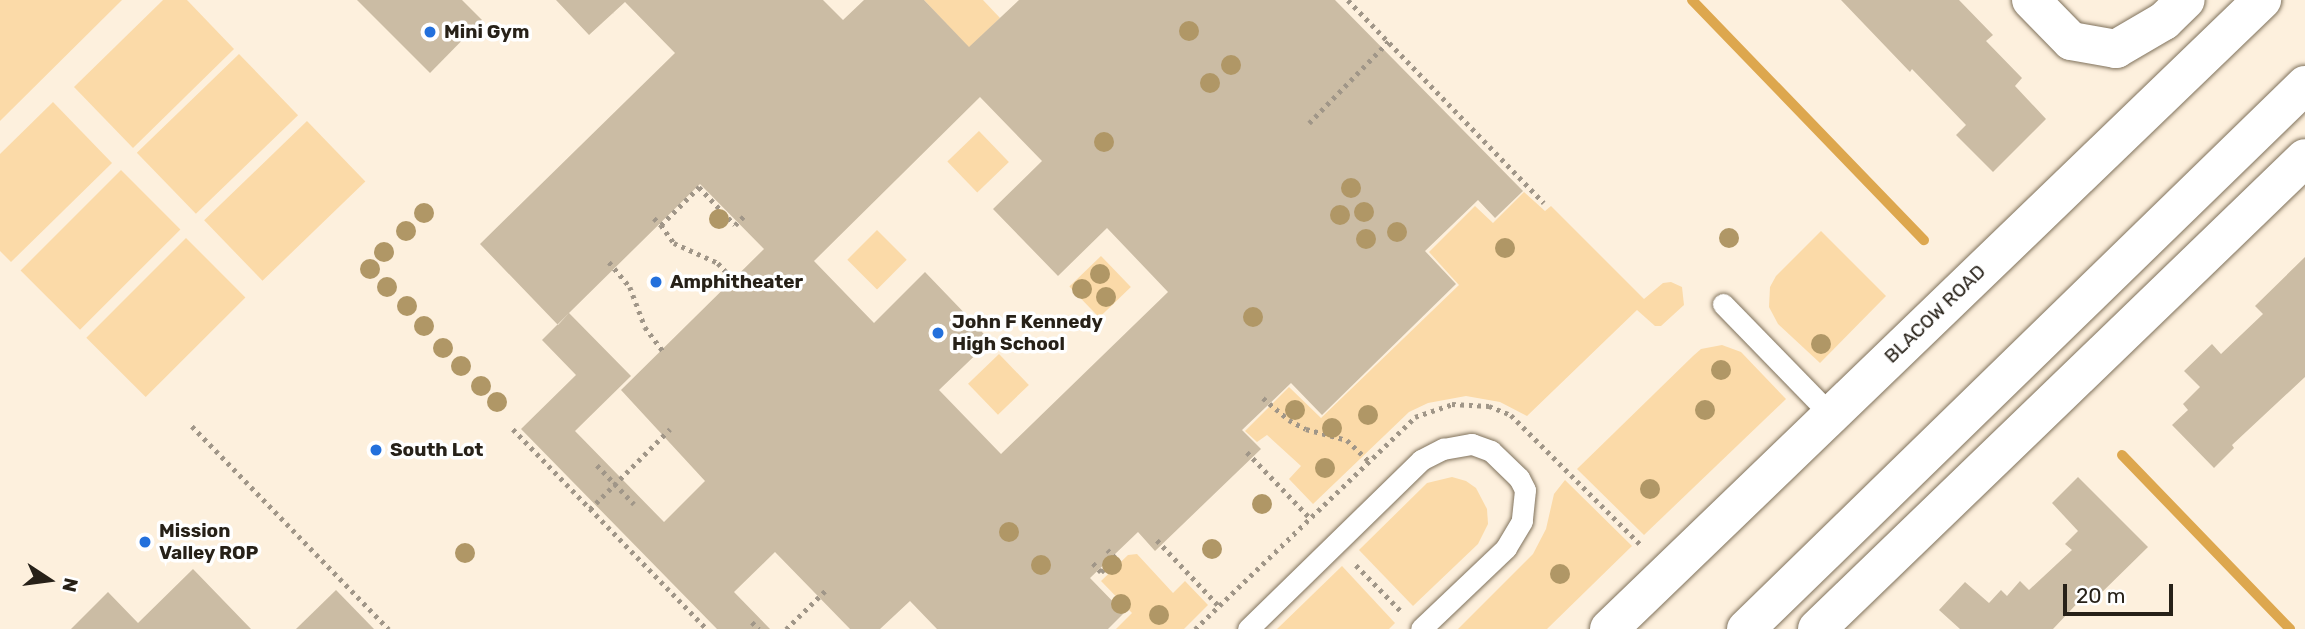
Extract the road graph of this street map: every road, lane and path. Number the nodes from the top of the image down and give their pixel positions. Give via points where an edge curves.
1 (1348, 0) edge
2 (2031, 0) edge
3 (2186, 0) edge
4 (2262, 0) edge
5 (1389, 41) junction
6 (2305, 85) edge
7 (1309, 123) dead end
8 (2305, 158) edge
9 (1544, 203) dead end
10 (745, 215) dead end
11 (654, 218) dead end
12 (661, 225) junction
13 (610, 262) dead end
14 (736, 282) dead end
15 (1723, 304) dead end
16 (664, 352) dead end
17 (1264, 398) dead end
18 (1831, 415) junction
19 (192, 426) dead end
20 (513, 429) dead end
21 (670, 429) dead end
22 (1247, 452) dead end
23 (1369, 461) dead end
24 (597, 465) dead end
25 (615, 484) junction
26 (634, 503) dead end
27 (590, 509) junction
28 (1310, 518) dead end
29 (1157, 540) dead end
30 (1107, 550) dead end
31 (1350, 559) dead end
32 (1093, 564) dead end
33 (828, 588) dead end
34 (1219, 606) dead end
35 (1404, 615) dead end
36 (752, 622) dead end
37 (389, 629) edge
38 (707, 629) edge
39 (759, 629) edge
40 (786, 629) edge
41 (1248, 629) edge
42 (1421, 629) edge
43 (1609, 629) edge
44 (1746, 629) edge
45 (1817, 629) edge

1 - 5 path
2 - 3 main road via 2071,41 2116,49 2164,21
4 - 18 main road, BLACOW ROAD
5 - 7 path
5 - 9 path
6 - 44 main road
8 - 45 main road
10 - 12 path via 735,225 699,187
11 - 12 path
12 - 14 path via 674,243 718,262
13 - 16 path via 630,287 645,327
15 - 18 lane
17 - 23 path via 1289,420 1347,440
18 - 43 main road, BLACOW ROAD
19 - 37 path
20 - 27 path
21 - 25 path
22 - 28 path
24 - 25 path
25 - 26 path
25 - 27 path
27 - 38 path
29 - 34 path
30 - 32 path via 1115,558 1101,572
31 - 35 path
33 - 40 path
36 - 39 path
41 - 42 lane via 1421,460 1443,449 1472,444 1491,451 1519,478 1525,490 1522,521 1506,548

